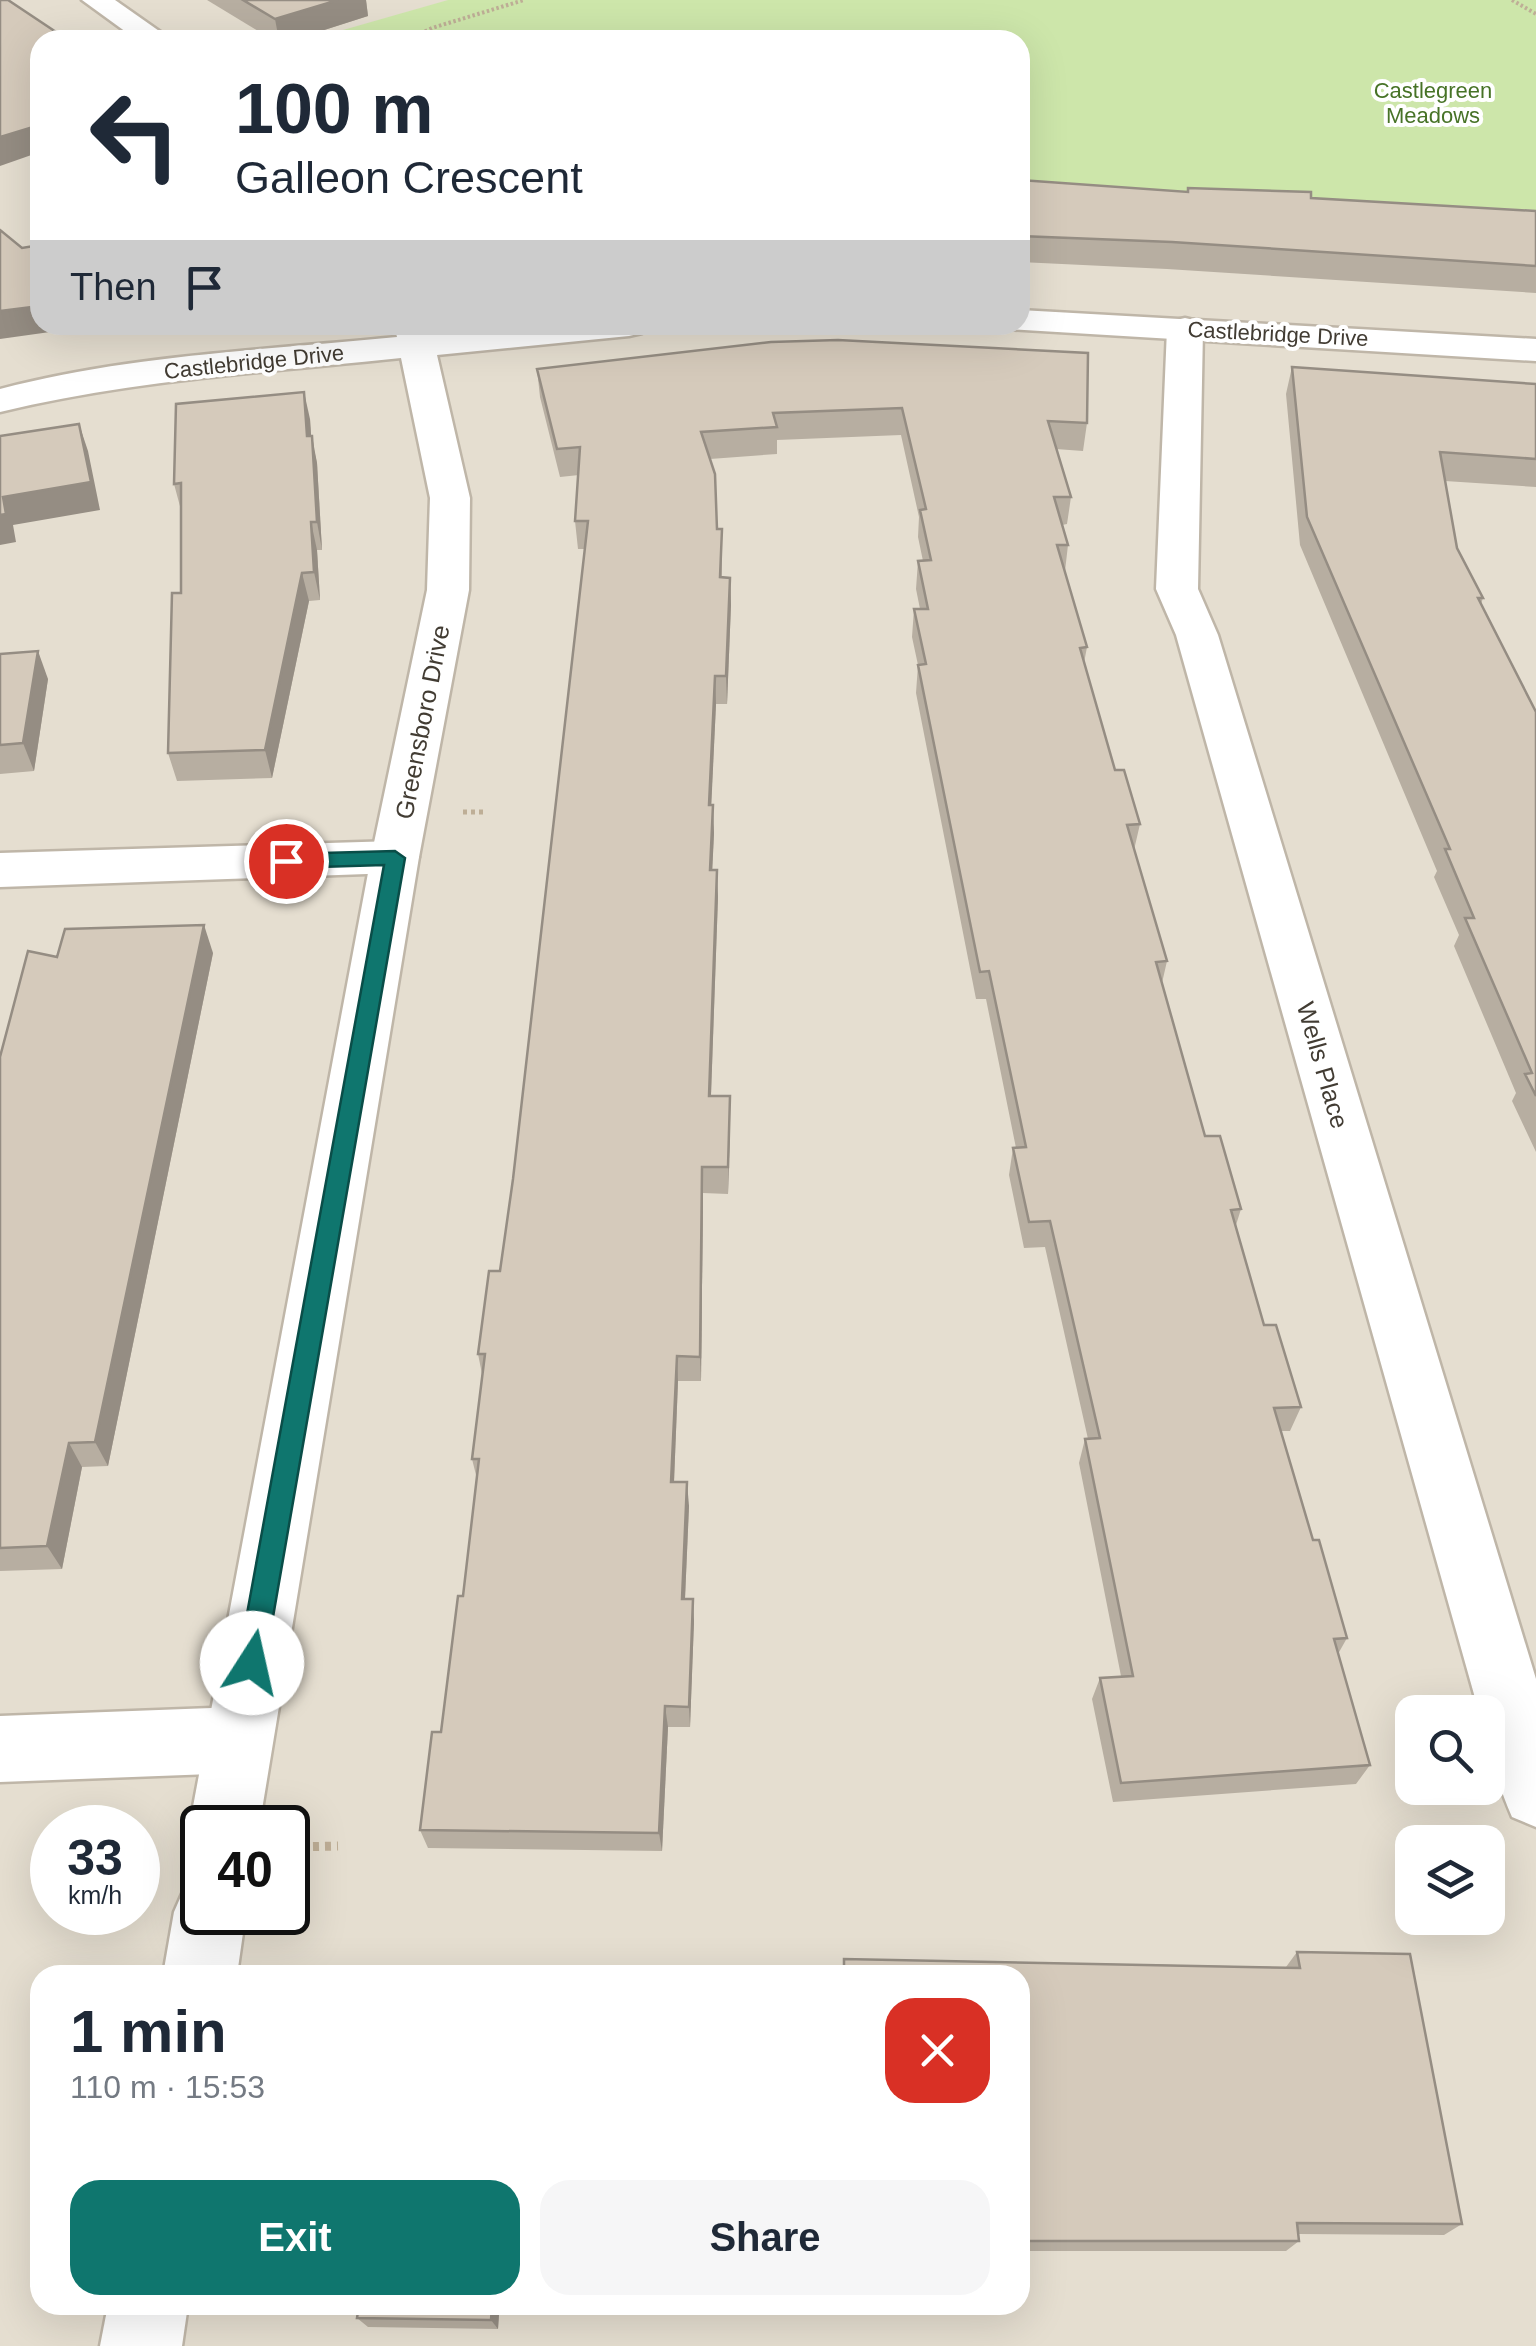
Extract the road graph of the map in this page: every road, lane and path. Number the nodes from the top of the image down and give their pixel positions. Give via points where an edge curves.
1 (96, 0) edge
2 (524, 0) edge
3 (1512, 0) edge
4 (1536, 14) edge
5 (142, 30) edge
6 (428, 30) edge
7 (1030, 321) edge
8 (1185, 329) junction
9 (416, 335) edge
10 (1536, 350) edge
11 (0, 401) edge
12 (452, 812) dead end
13 (486, 812) dead end
14 (395, 858) junction
15 (0, 870) edge
16 (238, 1740) junction
17 (0, 1749) edge
18 (1536, 1793) edge
19 (228, 1805) edge
20 (310, 1846) edge
21 (338, 1846) dead end
22 (206, 1935) edge
23 (202, 1965) edge
24 (146, 2315) edge
25 (141, 2346) edge

1 - 5 street
2 - 6 path
3 - 4 path
7 - 8 street, Castlebridge Drive
8 - 10 street, Castlebridge Drive
8 - 18 street, Wells Place via 1178,590 1198,635
9 - 11 street, Castlebridge Drive via 56,386
9 - 14 street, Greensboro Drive via 450,498 452,539 448,590
12 - 13 path
14 - 15 street
14 - 16 street, Greensboro Drive
16 - 17 street
16 - 19 street, Greensboro Drive
20 - 21 path
22 - 23 street
24 - 25 street

